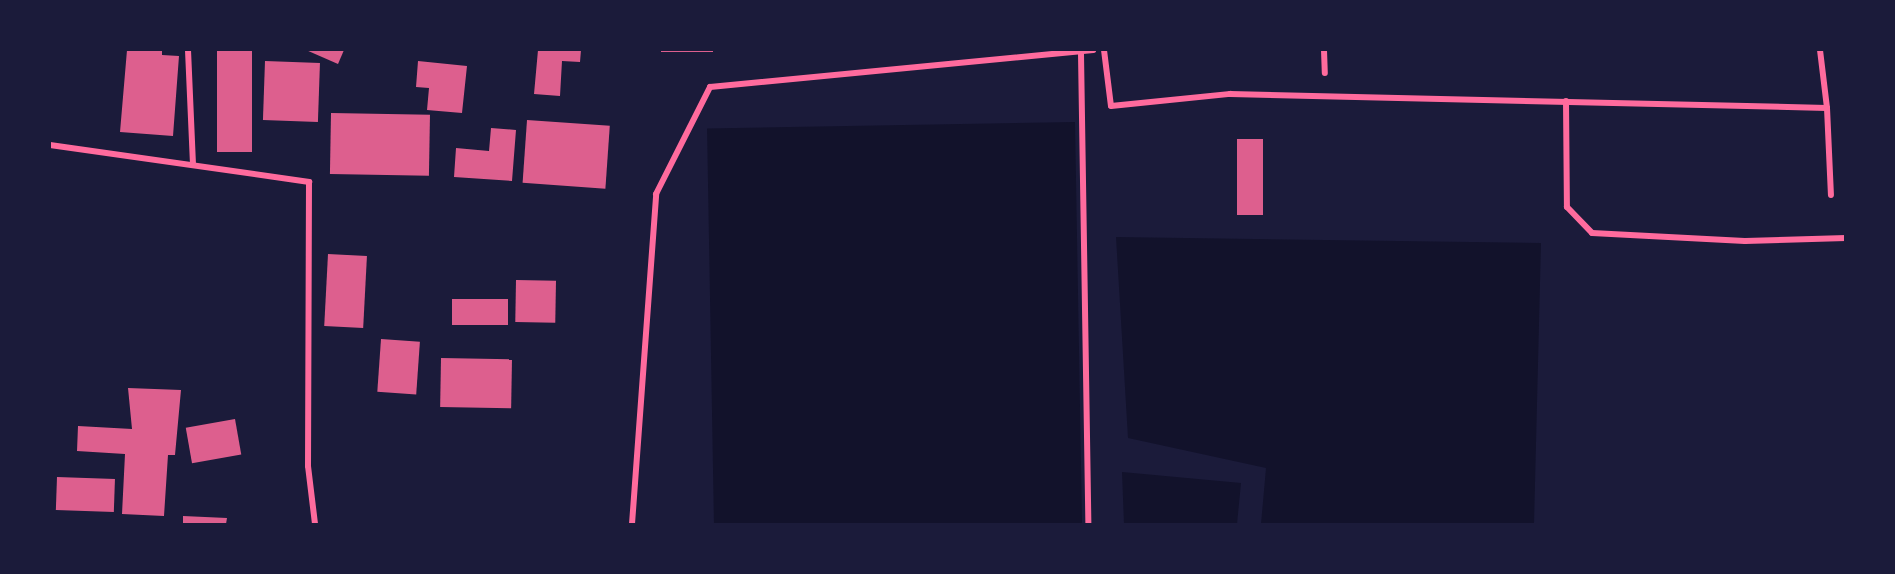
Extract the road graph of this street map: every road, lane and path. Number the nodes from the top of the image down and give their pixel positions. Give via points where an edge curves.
1 (188, 50) edge
2 (1093, 50) edge
3 (1104, 50) edge
4 (1324, 50) edge
5 (1820, 50) edge
6 (1081, 54) junction
7 (1325, 73) dead end
8 (1566, 101) junction
9 (1827, 108) junction
10 (50, 145) edge
11 (193, 164) junction
12 (1830, 195) dead end
13 (1845, 238) edge
14 (315, 525) edge
15 (632, 525) edge
16 (1088, 525) edge

1 - 11 street
2 - 6 street
3 - 8 street via 1111,106 1230,94
4 - 7 street
5 - 9 street
6 - 15 street via 710,87 656,194
6 - 16 street
8 - 9 street
8 - 13 street via 1568,207 1592,233 1745,241
9 - 12 street
10 - 11 street
11 - 14 street via 309,182 313,192 305,309 308,466

